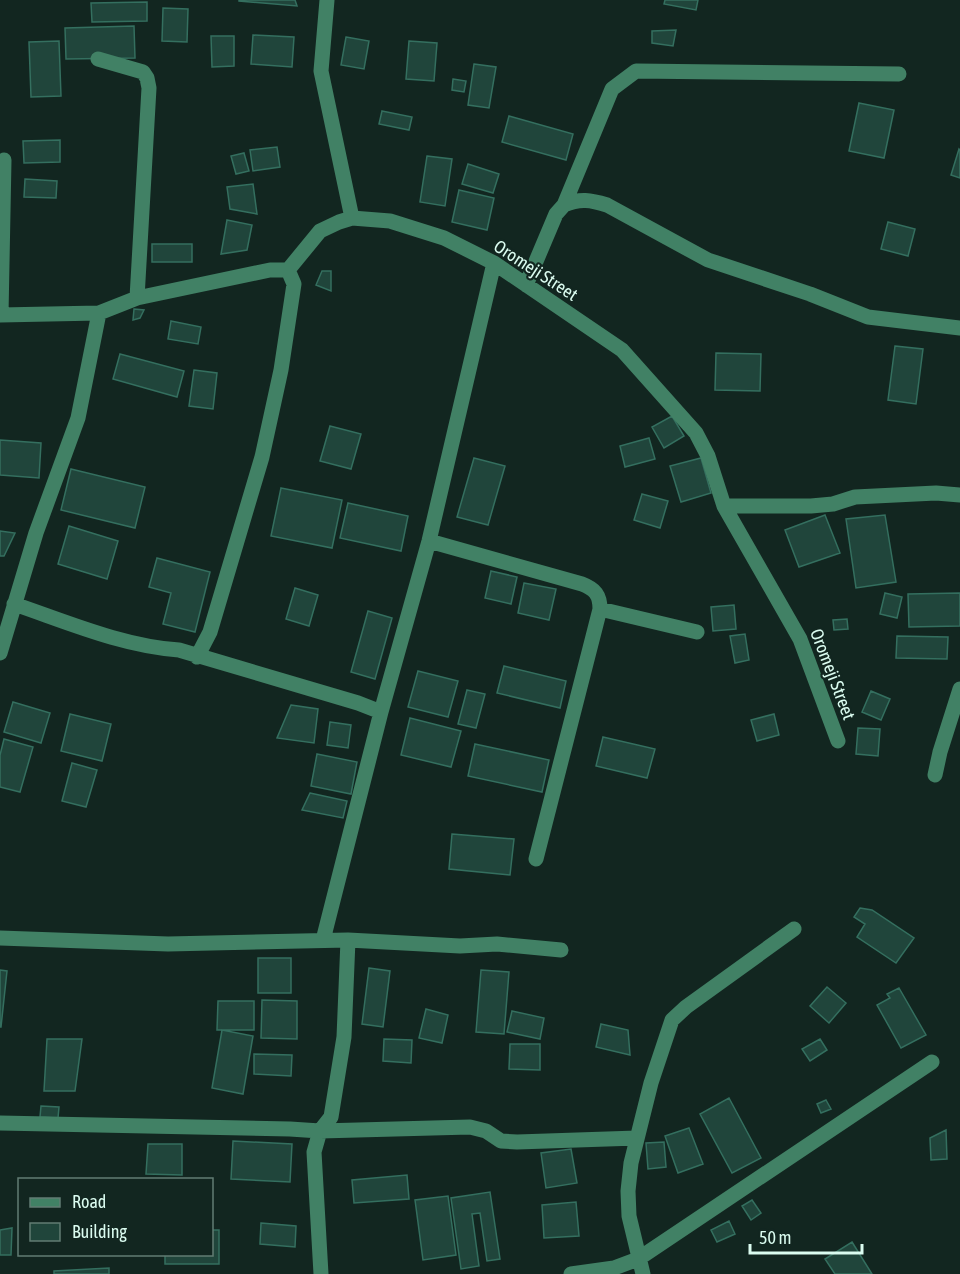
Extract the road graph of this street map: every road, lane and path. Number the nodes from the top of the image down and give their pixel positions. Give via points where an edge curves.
1 (327, 0) edge
2 (98, 59) dead end
3 (899, 74) dead end
4 (4, 160) dead end
5 (564, 205) junction
6 (352, 218) junction
7 (494, 263) junction
8 (288, 270) junction
9 (526, 285) junction
10 (137, 298) junction
11 (99, 313) junction
12 (0, 315) edge
13 (960, 328) edge
14 (960, 495) edge
15 (724, 506) junction
16 (429, 541) junction
17 (600, 609) junction
18 (8, 611) edge
19 (697, 632) dead end
20 (0, 653) edge
21 (197, 657) junction
22 (960, 689) edge
23 (381, 712) junction
24 (838, 741) dead end
25 (936, 775) dead end
26 (536, 859) dead end
27 (794, 929) dead end
28 (0, 938) edge
29 (323, 940) junction
30 (348, 940) junction
31 (561, 950) dead end
32 (932, 1062) dead end
33 (0, 1123) edge
34 (320, 1131) junction
35 (637, 1138) junction
36 (641, 1267) edge
37 (321, 1274) edge
38 (571, 1274) edge

1 - 6 street via 321,71
2 - 10 street via 142,72 149,88
3 - 5 street via 636,71 612,89
4 - 12 street
5 - 9 street via 556,214
5 - 13 street via 578,200 607,205 708,260 868,317
6 - 7 street, Oromeji Street via 390,221 444,238
6 - 8 street, Oromeji Street via 320,231
7 - 9 street, Oromeji Street
7 - 16 street
8 - 10 street via 270,270
8 - 21 street via 294,284 262,457 210,632
9 - 15 street, Oromeji Street via 622,350 696,433
10 - 11 street
11 - 12 street
11 - 18 street via 78,418
14 - 15 street via 855,497 811,506
15 - 24 street, Oromeji Street via 800,639
16 - 17 street via 582,584 593,589 600,599
16 - 23 street
17 - 19 street
17 - 26 street
18 - 20 street
18 - 21 street
21 - 23 street
22 - 25 street
23 - 29 street
27 - 35 street via 672,1020
28 - 29 street via 168,944
29 - 30 street
30 - 31 street
30 - 34 street via 344,1037 331,1117
32 - 36 street
33 - 34 street
34 - 35 street via 470,1127 501,1141
34 - 37 street via 314,1152
35 - 36 street via 628,1191 629,1216
36 - 38 street

